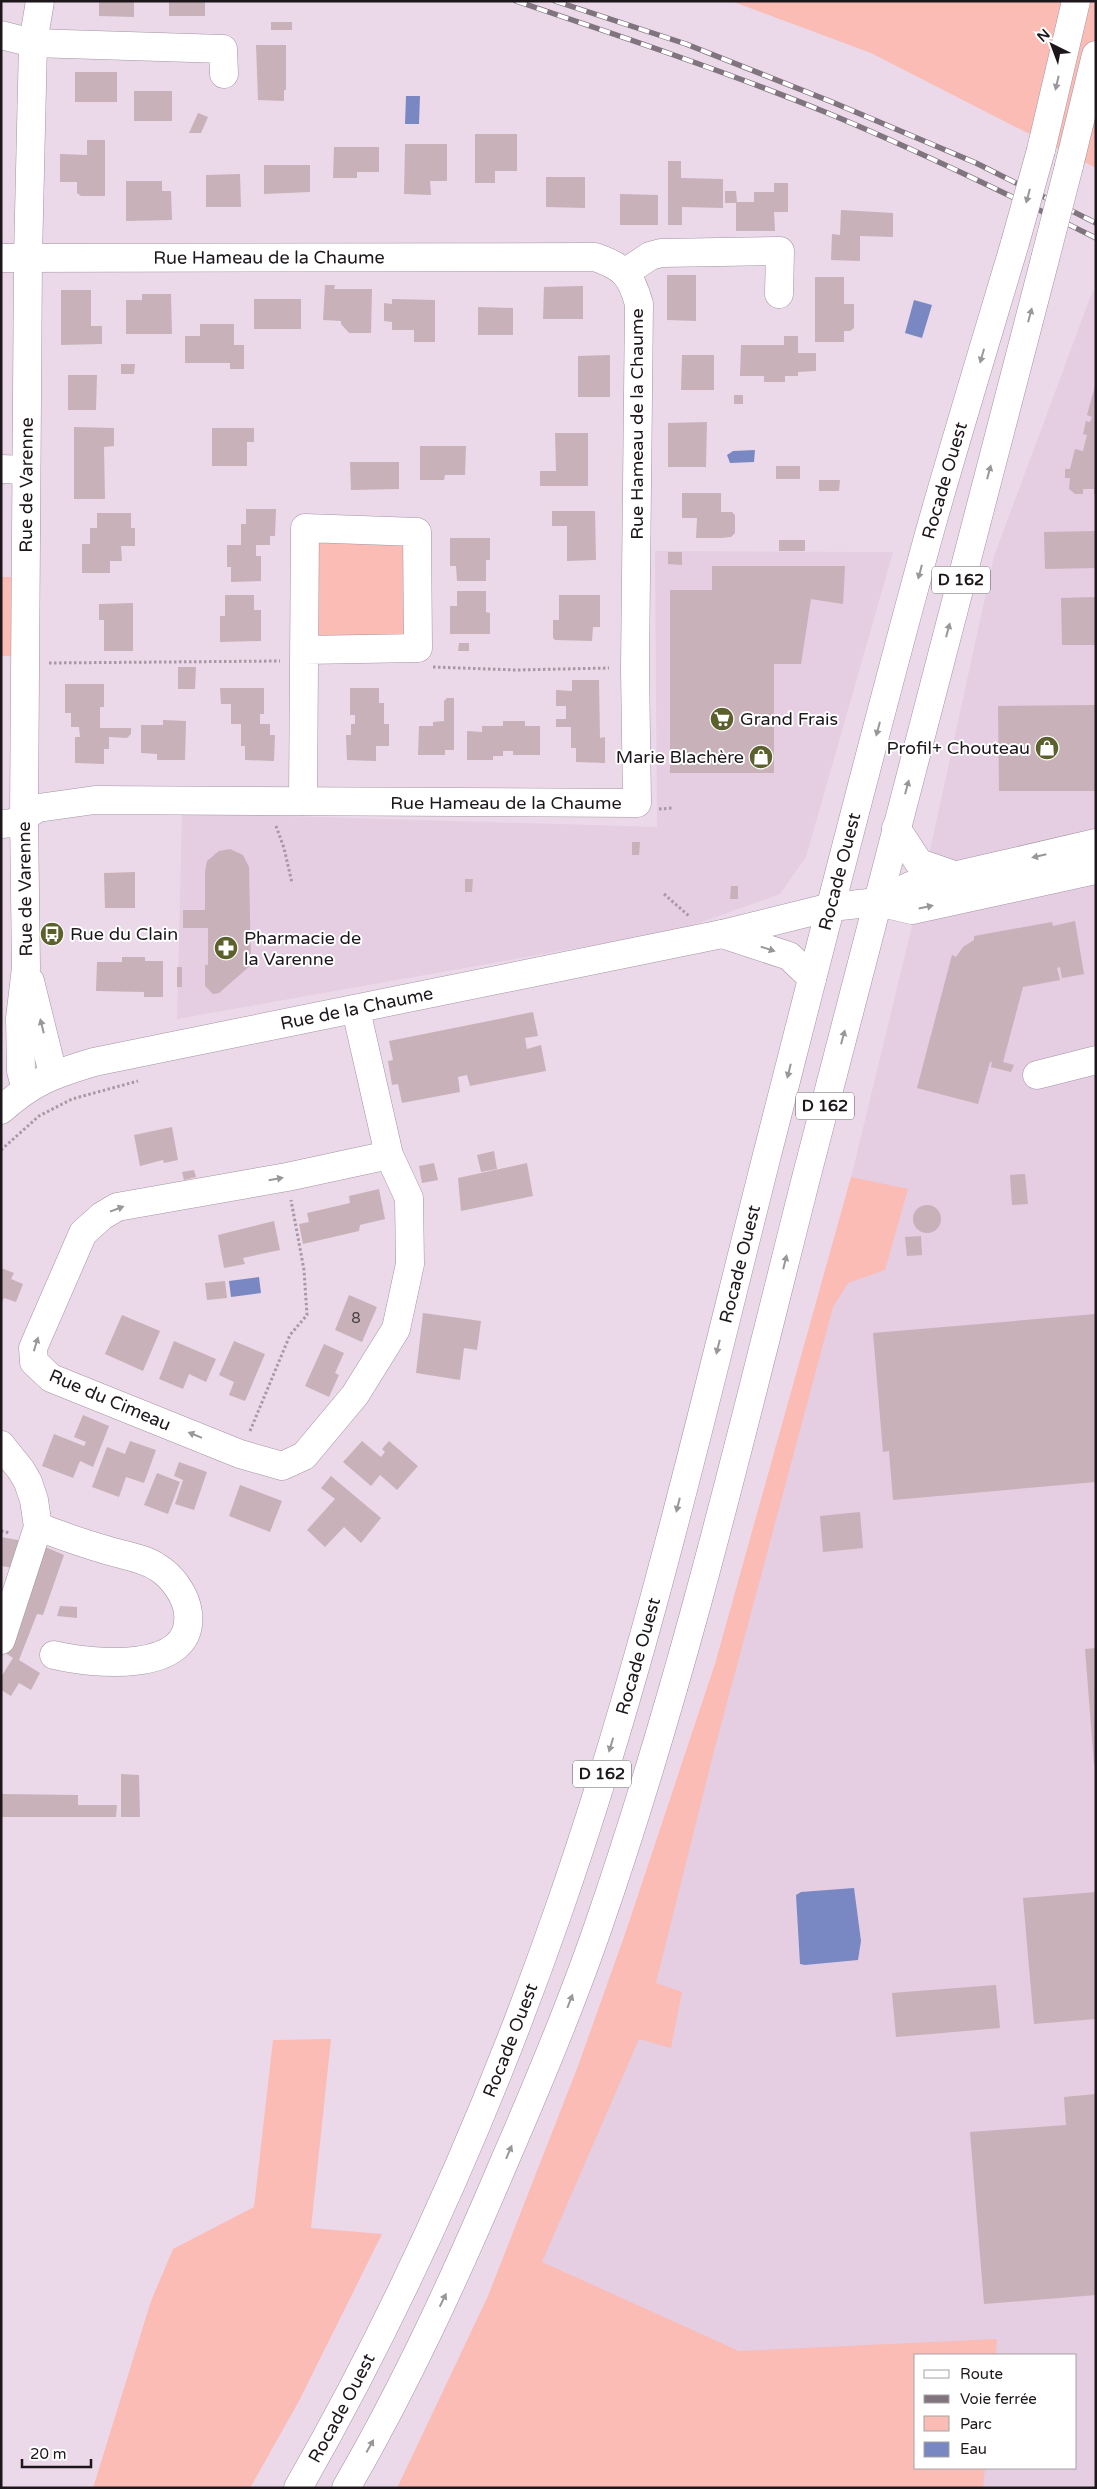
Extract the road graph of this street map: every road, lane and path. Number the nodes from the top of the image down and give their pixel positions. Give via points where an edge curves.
1 (40, 1) edge
2 (1076, 1) edge
3 (1, 35) edge
4 (33, 43) junction
5 (1096, 56) edge
6 (224, 74) dead end
7 (14, 258) edge
8 (626, 272) junction
9 (779, 294) dead end
10 (14, 470) edge
11 (304, 650) junction
12 (303, 801) junction
13 (673, 808) dead end
14 (663, 809) dead end
15 (13, 820) edge
16 (276, 827) dead end
17 (896, 828) junction
18 (1096, 843) edge
19 (1096, 870) edge
20 (954, 875) junction
21 (292, 883) dead end
22 (664, 894) dead end
23 (878, 902) junction
24 (831, 906) junction
25 (687, 914) dead end
26 (722, 934) junction
27 (26, 968) junction
28 (812, 978) junction
29 (356, 1010) junction
30 (1, 1057) edge
31 (1096, 1060) edge
32 (53, 1074) junction
33 (1037, 1075) dead end
34 (144, 1079) dead end
35 (26, 1090) junction
36 (1, 1110) edge
37 (1, 1150) edge
38 (390, 1155) junction
39 (287, 1177) junction
40 (1, 1444) edge
41 (240, 1454) junction
42 (38, 1527) junction
43 (1, 1640) edge
44 (54, 1655) dead end
45 (298, 2488) edge
46 (346, 2488) edge

1 - 4 street, Rue de Varenne
2 -> 24 street, Rocade Ouest / D 162, bridge via 1041,150 932,525
3 - 4 street
4 - 6 street via 223,49
4 - 7 street, Rue de Varenne
17 -> 5 street, D 162, bridge
7 - 8 street, Rue Hameau de la Chaume via 595,257
7 - 10 street, Rue de Varenne
8 - 9 street via 650,256 661,253 780,252
8 - 12 street, Rue Hameau de la Chaume via 635,287 639,304 635,658 637,803
10 - 15 street, Rue de Varenne
11 - 11 street via 305,528 417,532 418,648
11 - 12 street
12 - 15 street, Rue Hameau de la Chaume via 95,800 38,808
13 - 14 path
15 - 27 street, Rue de Varenne
16 - 21 path
17 - 20 street via 919,863
17 - 23 street, D 162
18 -> 20 street
23 -> 19 street via 912,910
20 - 23 street via 910,886
22 - 25 path
23 - 24 street, Rue de la Chaume
46 -> 23 street, D 162 via 462,2261 536,2088 597,1930 653,1754 703,1579
24 - 26 street, Rue de la Chaume
24 - 28 street, Rocade Ouest / D 162
26 -> 28 street, Rue de la Chaume via 790,956
26 - 29 street, Rue de la Chaume
27 - 30 street, Rue de Varenne
32 -> 27 street, Rue de Varenne
27 - 35 street, Rue de Varenne via 20,1018 21,1071
28 -> 45 street, Rocade Ouest / D 162 via 661,1574 558,1914 494,2081 423,2245 335,2423
29 - 32 street, Rue de la Chaume via 94,1062
29 - 38 street, Rue du Cimeau
31 - 33 street
32 - 35 street, Rue de la Chaume
34 - 37 path via 72,1099 38,1116
35 - 36 street, Rue de la Chaume
38 - 39 street, Rue du Cimeau
38 - 41 street, Rue du Cimeau via 410,1198 411,1218 410,1264 396,1329 355,1395 304,1456 282,1466
39 - 41 path via 304,1270 307,1315 290,1335
41 -> 39 street, Rue du Cimeau via 51,1378 34,1362 33,1348 83,1233 102,1216 117,1208 150,1200
40 - 42 street via 28,1482
42 - 43 street
42 - 44 street via 157,1566 176,1586 188,1610 189,1623 180,1643 157,1657 88,1661

